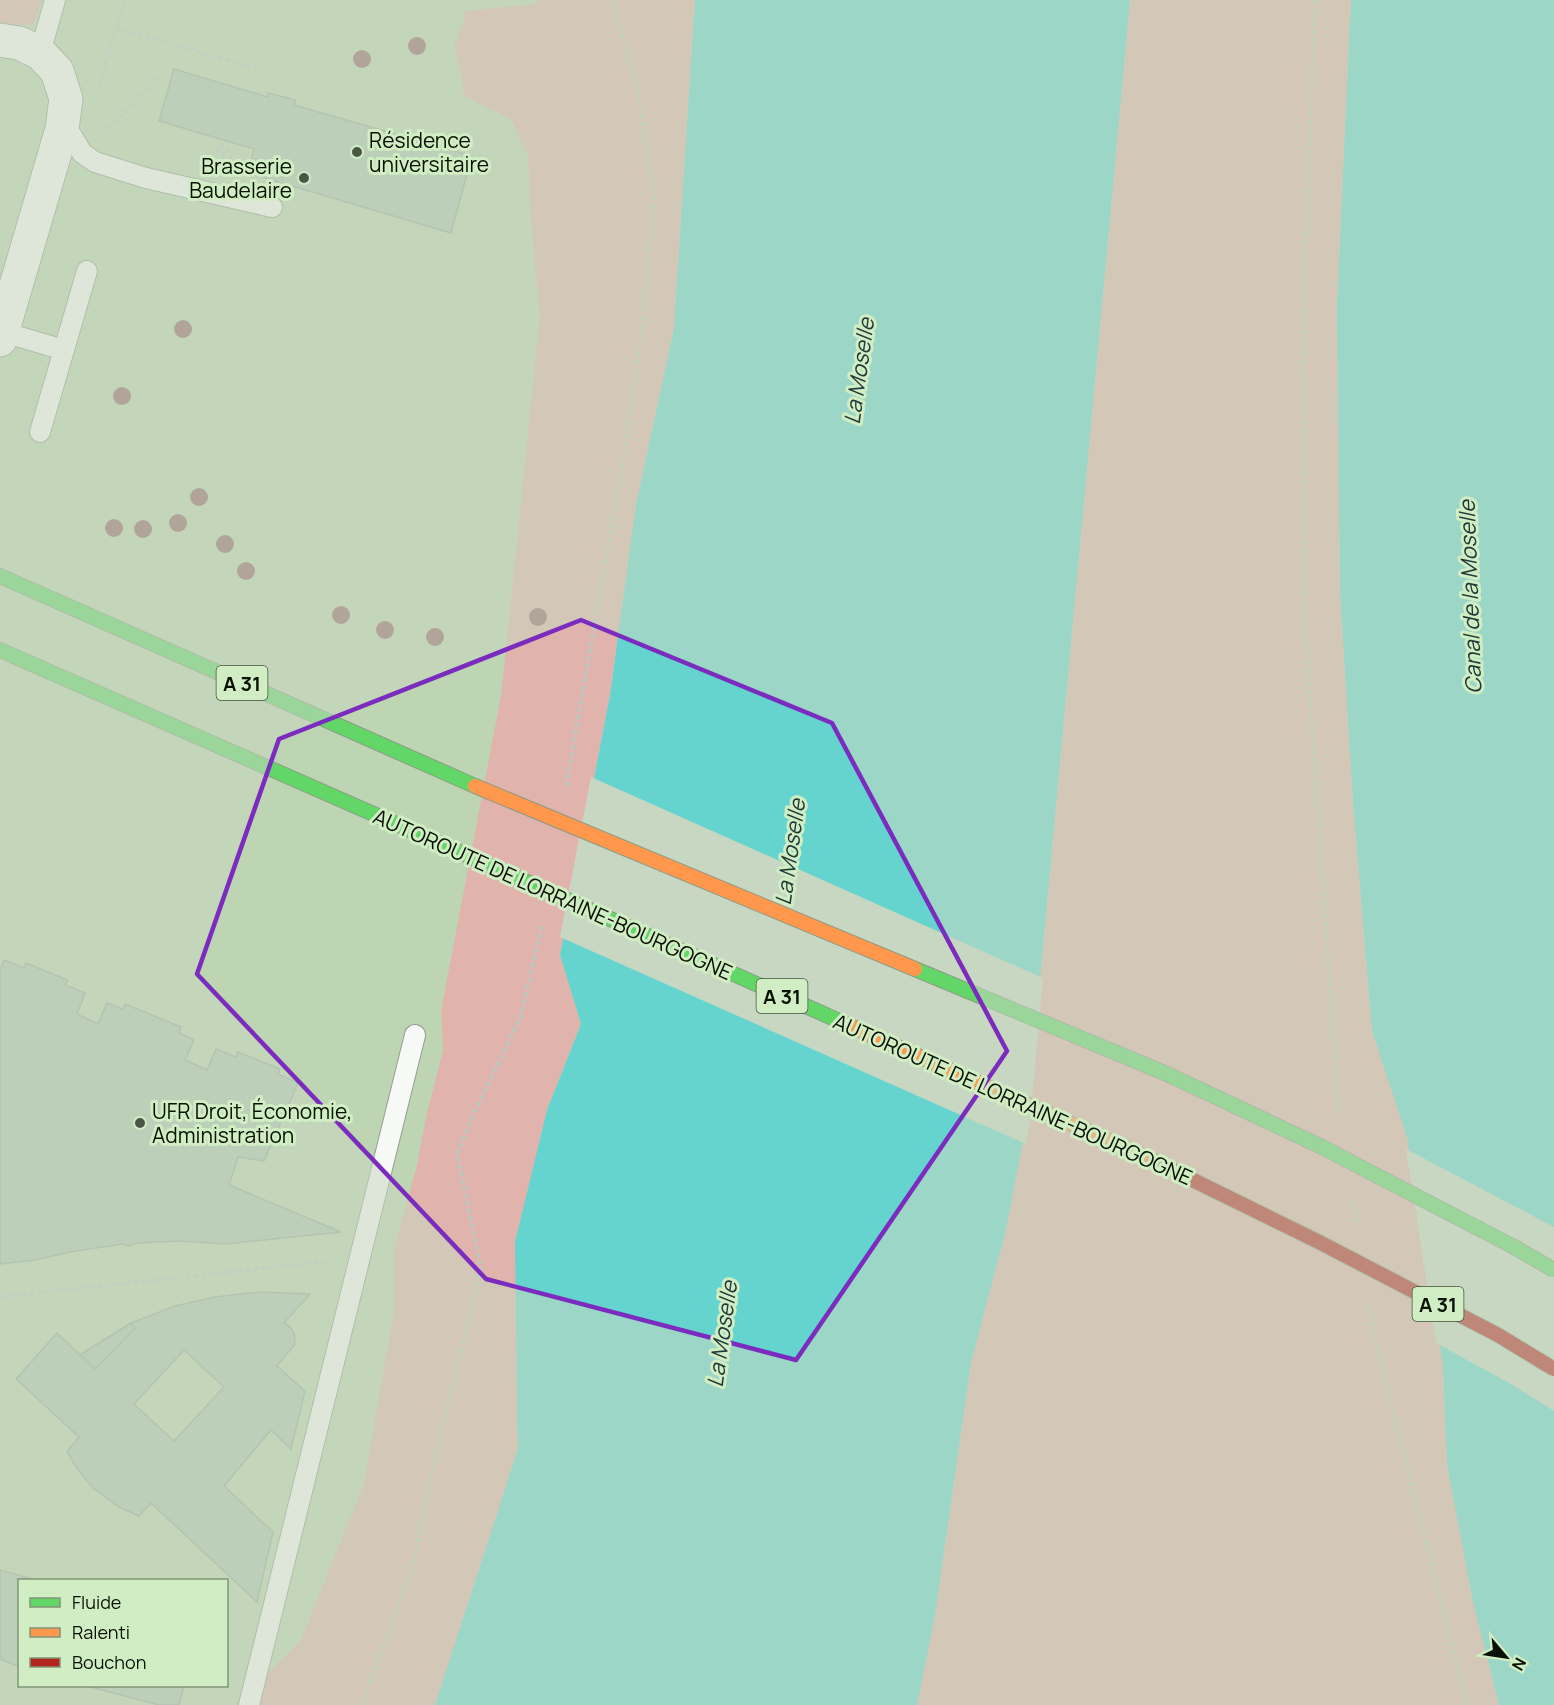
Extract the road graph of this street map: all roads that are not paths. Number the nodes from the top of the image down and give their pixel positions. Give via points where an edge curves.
1 (55, 0) edge
2 (0, 40) edge
3 (40, 53) junction
4 (72, 141) junction
5 (272, 207) dead end
6 (87, 271) dead end
7 (1, 336) edge
8 (64, 350) junction
9 (40, 432) dead end
10 (5, 578) edge
11 (3, 651) edge
12 (415, 1035) dead end
13 (1554, 1270) edge
14 (1554, 1369) edge
15 (249, 1705) edge

1 - 3 lane
2 - 3 street via 19,43
3 - 4 street via 57,71
4 - 5 lane via 95,162
4 - 7 street
6 - 8 lane
7 - 8 lane
8 - 9 lane
10 - 13 highway, A 31, bridge via 475,786 1167,1074 1322,1147
11 - 14 highway, AUTOROUTE DE LORRAINE-BOURGOGNE / A 31, bridge via 1146,1157 1498,1335
12 - 15 lane

